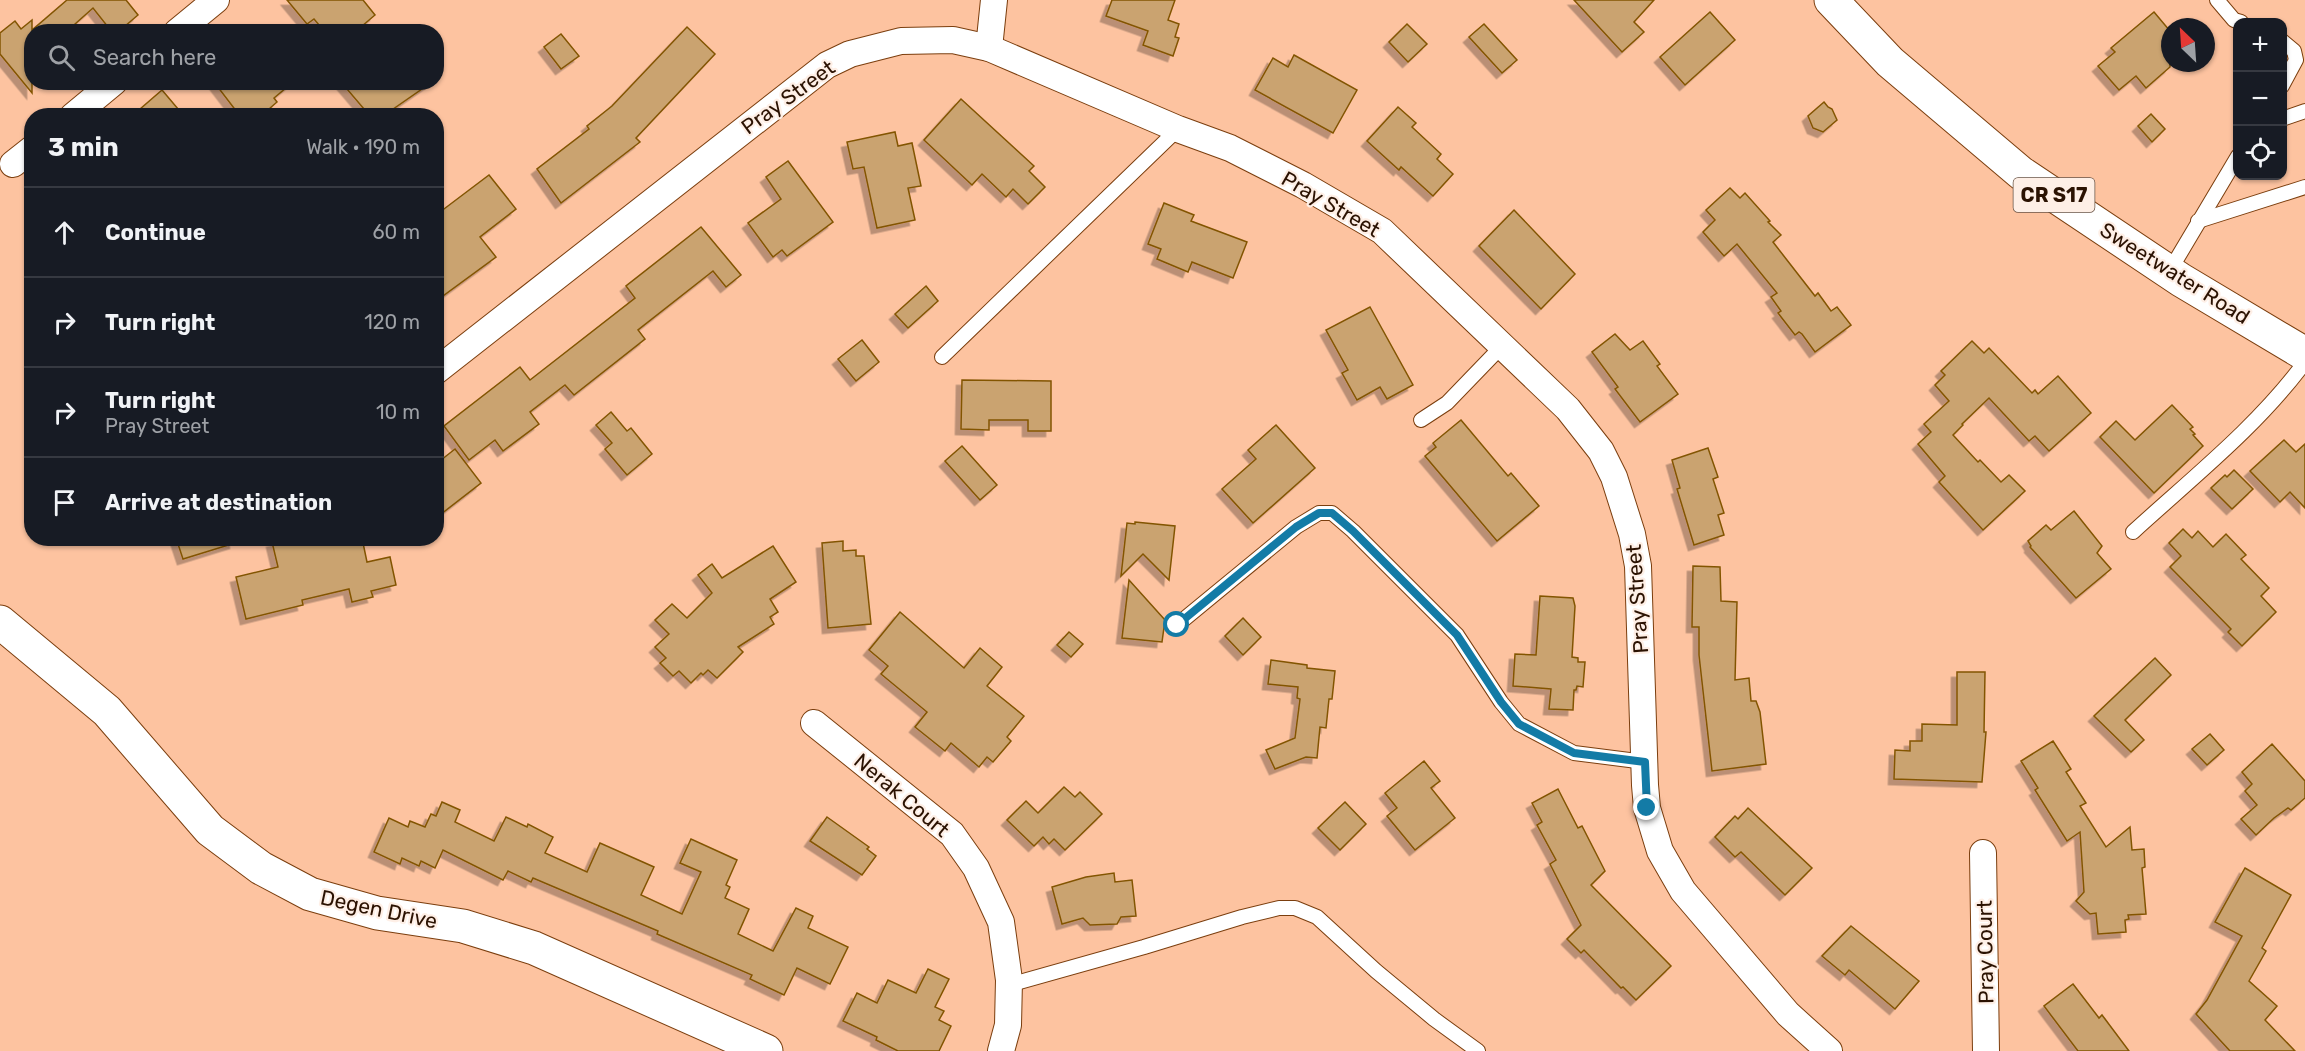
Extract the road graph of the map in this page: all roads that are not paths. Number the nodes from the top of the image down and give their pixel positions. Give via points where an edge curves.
1 (216, 0) edge
2 (994, 0) edge
3 (1831, 0) edge
4 (2217, 0) edge
5 (2233, 19) edge
6 (187, 24) edge
7 (2287, 45) edge
8 (989, 48) junction
9 (2287, 78) edge
10 (104, 90) edge
11 (83, 108) edge
12 (2305, 111) edge
13 (2287, 118) edge
14 (1178, 129) junction
15 (2233, 164) edge
16 (2305, 187) edge
17 (2198, 221) junction
18 (2169, 272) junction
19 (1503, 345) junction
20 (2305, 354) edge
21 (942, 357) dead end
22 (2305, 362) edge
23 (444, 365) edge
24 (1421, 420) dead end
25 (2133, 532) dead end
26 (0, 622) edge
27 (1177, 625) dead end
28 (814, 723) dead end
29 (1645, 762) junction
30 (1983, 853) dead end
31 (1009, 985) junction
32 (766, 1051) edge
33 (1001, 1051) edge
34 (1478, 1051) edge
35 (1829, 1051) edge
36 (1986, 1051) edge

1 - 6 street
2 - 8 street
3 - 18 street, Sweetwater Road / CR S17 via 1890,62 2021,173
4 - 5 lane
7 - 9 lane via 2296,60
8 - 14 street, Pray Street
8 - 23 street, Pray Street via 953,40 901,41 850,54 827,65
10 - 11 street
12 - 13 lane
14 - 19 street, Pray Street via 1230,148 1382,231
14 - 21 lane
15 - 17 lane
16 - 17 lane
17 - 18 lane
18 - 20 street, Sweetwater Road / CR S17
19 - 24 lane via 1448,403
19 - 29 street, Pray Street via 1568,409 1601,451 1624,505 1638,566
22 - 25 lane via 2289,384 2224,449
26 - 32 street, Degen Drive via 107,711 210,830 261,868 310,894 377,913 463,926 534,948
27 - 29 lane via 1296,527 1319,513 1332,513 1457,635 1519,724 1574,753
28 - 31 street, Nerak Court via 952,834 976,868 1001,922
29 - 35 street, Pray Street via 1650,819 1670,872 1788,1014
30 - 36 street, Pray Court
31 - 33 street, Nerak Court via 1008,1025
31 - 34 lane via 1242,916 1295,908 1317,917 1434,1019

